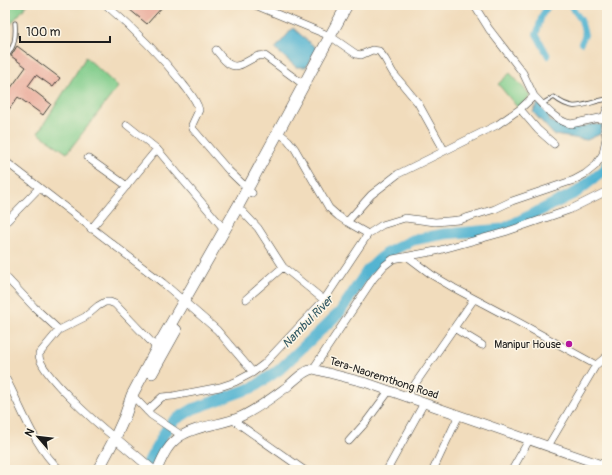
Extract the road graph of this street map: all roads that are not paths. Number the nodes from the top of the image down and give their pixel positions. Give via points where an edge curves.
1 (106, 5) edge
2 (256, 5) edge
3 (347, 5) edge
4 (354, 5) edge
5 (474, 5) edge
6 (15, 23) dead end
7 (333, 38) junction
8 (216, 50) dead end
9 (5, 58) edge
10 (304, 85) junction
11 (534, 96) junction
12 (607, 99) edge
13 (542, 104) junction
14 (520, 109) junction
15 (607, 109) edge
16 (604, 117) junction
17 (127, 125) dead end
18 (281, 134) junction
19 (554, 144) dead end
20 (157, 149) junction
21 (444, 150) junction
22 (88, 158) dead end
23 (5, 161) edge
24 (127, 186) junction
25 (39, 188) junction
26 (250, 190) junction
27 (607, 191) edge
28 (242, 211) junction
29 (348, 222) junction
30 (5, 223) edge
31 (90, 229) junction
32 (224, 229) junction
33 (368, 234) junction
34 (408, 257) junction
35 (283, 267) junction
36 (5, 276) edge
37 (246, 299) dead end
38 (474, 299) junction
39 (324, 300) junction
40 (186, 305) junction
41 (454, 328) junction
42 (59, 330) junction
43 (482, 345) dead end
44 (157, 348) junction
45 (607, 356) edge
46 (596, 365) junction
47 (313, 369) junction
48 (252, 373) junction
49 (5, 377) edge
50 (389, 391) junction
51 (406, 397) junction
52 (135, 398) junction
53 (424, 403) junction
54 (149, 413) junction
55 (459, 415) junction
56 (233, 420) junction
57 (181, 435) junction
58 (115, 438) junction
59 (349, 440) dead end
60 (529, 440) junction
61 (548, 446) junction
62 (607, 467) edge
63 (60, 470) edge
64 (98, 470) edge
65 (154, 470) edge
66 (304, 470) edge
67 (387, 470) edge
68 (434, 470) edge
69 (512, 470) edge

1 - 26 street via 137,32 184,85 199,110 192,124 193,129 229,171
2 - 7 street
3 - 7 main road
4 - 7 main road
5 - 11 street via 523,73
6 - 9 lane via 14,44
7 - 10 main road
7 - 18 main road
7 - 21 street via 358,55 372,50 379,51 418,103
8 - 10 street via 234,66 261,55 265,56
10 - 18 main road
11 - 13 street
11 - 14 street
12 - 13 lane via 578,107 563,104 554,98
13 - 16 street via 566,123
14 - 19 street
14 - 21 street via 497,125
15 - 16 street
16 - 33 street via 606,138 603,154 592,168 574,180 459,220 435,222 405,218 382,225
17 - 20 street
18 - 26 main road
18 - 29 street via 295,150 329,208
20 - 24 street
20 - 32 street
21 - 29 street via 385,183
22 - 24 street
23 - 25 street
24 - 31 street
25 - 30 street
25 - 31 street
26 - 28 main road
26 - 32 main road
27 - 34 street via 569,210 505,232
28 - 35 street via 258,228
28 - 40 main road
29 - 33 street
31 - 40 street via 149,272
32 - 40 main road
33 - 39 street
34 - 38 street via 432,275
34 - 47 street via 393,259 384,266 351,310
35 - 37 street
35 - 39 street
36 - 42 street
38 - 41 street
38 - 46 street
39 - 48 street via 264,364
40 - 44 main road
40 - 48 street via 224,337
40 - 52 main road
41 - 43 street
41 - 51 street
42 - 44 street via 85,317 105,302 110,302 119,308
42 - 58 street via 40,351 39,360 54,381
44 - 52 main road
45 - 46 street
46 - 61 street
47 - 50 street, Tera-Naoremthong Road
47 - 56 street, Tera-Naoremthong Road via 302,374 262,405
48 - 54 street via 220,387 162,397
49 - 63 street via 38,441
50 - 51 street, Tera-Naoremthong Road
50 - 59 street
51 - 53 street, Tera-Naoremthong Road
52 - 54 street
52 - 58 main road
53 - 55 street, Tera-Naoremthong Road
53 - 67 street
54 - 57 street
55 - 60 street, Tera-Naoremthong Road
55 - 68 street
56 - 57 street, Tera-Naoremthong Road
56 - 66 street
57 - 65 street, Tera-Naoremthong Road via 166,450
58 - 64 main road
58 - 65 street
60 - 61 street, Tera-Naoremthong Road
60 - 69 street
61 - 62 street, Tera-Naoremthong Road

